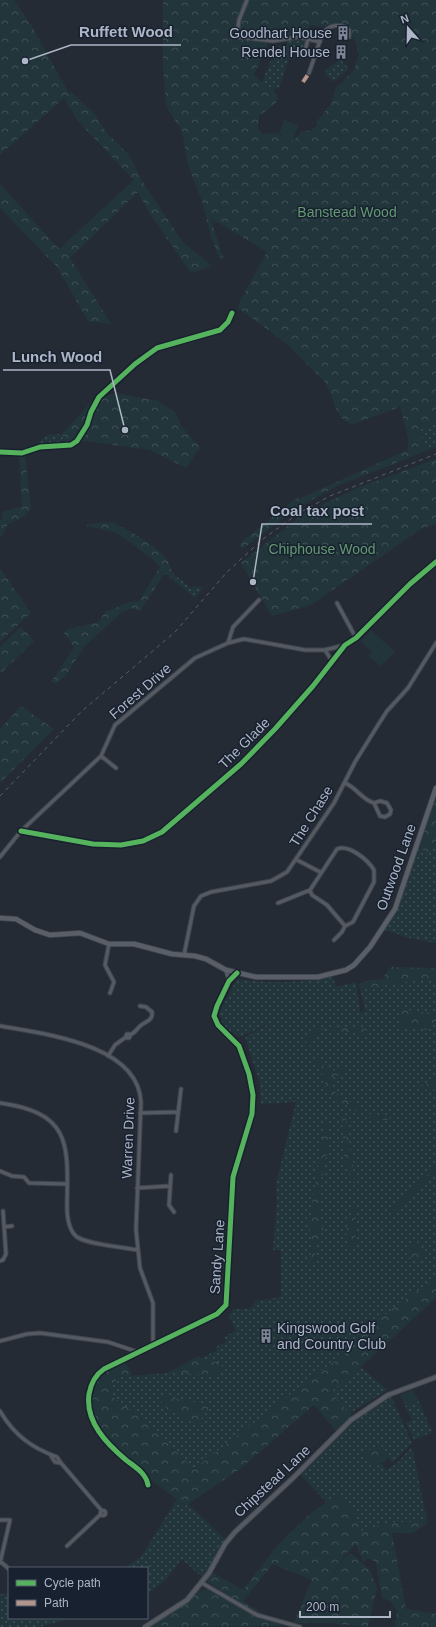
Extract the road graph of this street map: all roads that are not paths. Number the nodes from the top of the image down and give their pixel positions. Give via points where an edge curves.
1 (247, 0) edge
2 (349, 37) dead end
3 (308, 39) junction
4 (320, 42) junction
5 (305, 51) dead end
6 (309, 73) dead end
7 (436, 562) edge
8 (259, 600) dead end
9 (337, 603) dead end
10 (356, 638) junction
11 (228, 643) junction
12 (436, 643) edge
13 (345, 645) junction
14 (325, 650) junction
15 (332, 661) junction
16 (101, 756) junction
17 (116, 768) dead end
18 (345, 783) junction
19 (436, 788) edge
20 (374, 804) junction
21 (21, 831) junction
22 (0, 857) edge
23 (297, 860) junction
24 (320, 872) junction
25 (310, 890) junction
26 (278, 903) dead end
27 (0, 918) edge
28 (345, 926) junction
29 (334, 940) dead end
30 (109, 944) junction
31 (184, 955) junction
32 (226, 970) junction
33 (237, 973) junction
34 (229, 981) junction
35 (110, 993) dead end
36 (140, 1006) dead end
37 (0, 1026) edge
38 (108, 1056) junction
39 (181, 1089) dead end
40 (0, 1103) edge
41 (178, 1112) junction
42 (140, 1113) junction
43 (176, 1131) dead end
44 (0, 1171) edge
45 (171, 1175) dead end
46 (67, 1184) junction
47 (170, 1186) junction
48 (137, 1188) junction
49 (3, 1211) dead end
50 (174, 1212) dead end
51 (12, 1226) dead end
52 (4, 1227) junction
53 (137, 1250) junction
54 (0, 1261) edge
55 (0, 1341) edge
56 (154, 1345) junction
57 (138, 1352) junction
58 (436, 1377) edge
59 (0, 1411) edge
60 (148, 1485) dead end
61 (0, 1520) edge
62 (10, 1520) junction
63 (15, 1520) dead end
64 (66, 1546) dead end
65 (0, 1563) edge
66 (202, 1582) junction
67 (145, 1627) edge
68 (300, 1627) edge

1 - 3 street via 238,25 238,36 273,41 299,37
2 - 4 street via 350,33 346,27 335,25 324,32
3 - 4 street
3 - 5 street
4 - 6 street
7 - 10 street, The Glade
8 - 11 street via 233,627
9 - 10 street
10 - 13 street, The Glade
11 - 14 street, Forest Drive via 244,638 305,650
11 - 16 street, Forest Drive via 195,658 126,716 116,725
12 - 18 street, The Chase via 408,688 387,711
13 - 14 street, Forest Drive
13 - 15 street, The Glade
14 - 15 street
15 - 21 street, The Glade via 275,729 216,787 162,832 143,841 121,845 94,844
16 - 17 street
16 - 21 street, Forest Drive
18 - 20 street via 355,789 362,798
18 - 23 street, The Chase
19 - 33 main road, Outwood Lane via 394,909 381,932 352,967 306,977 267,978
20 - 20 street via 380,816 390,814 390,808 384,801
21 - 22 street, Forest Drive
23 - 24 street
23 - 31 street, The Chase via 287,872 275,880 201,896 194,906
24 - 25 street
24 - 28 street via 335,850 340,847 364,859 374,870 374,882 355,919
25 - 26 street
25 - 28 street via 312,895 327,905
27 - 30 main road via 16,919 43,934 80,933
28 - 29 street
30 - 31 main road, Outwood Lane via 134,944 156,951
30 - 35 street via 105,965 114,982
31 - 32 main road, Outwood Lane via 201,957
32 - 33 main road, Outwood Lane
32 - 34 street
33 - 34 street, Sandy Lane
34 - 56 street, Sandy Lane via 214,1016 218,1025 239,1046 252,1085 253,1107 233,1177 226,1302 217,1314
36 - 38 street via 152,1012 149,1022 142,1025 129,1038 126,1037 115,1045
37 - 38 street, Warren Drive via 69,1040 94,1048
38 - 42 street, Warren Drive via 137,1082 140,1091
39 - 41 street
40 - 46 street via 26,1107 47,1118 56,1128 66,1150
41 - 42 street
41 - 43 street
42 - 48 street, Warren Drive
44 - 46 street via 24,1177 29,1183
45 - 47 street
46 - 53 street via 67,1215 74,1234 86,1241
47 - 48 street
47 - 50 street via 169,1205
48 - 53 street, Warren Drive
49 - 52 street
51 - 52 street
52 - 54 street via 6,1254
53 - 56 street, Warren Drive via 153,1303
55 - 57 street via 40,1333 108,1342
56 - 57 street, Sandy Lane
57 - 60 street, Sandy Lane via 97,1375 90,1387 89,1411 95,1425 110,1446 142,1473
58 - 66 street, Chipstead Lane via 388,1395 351,1420 235,1532
59 - 64 street via 20,1438 58,1458 101,1513
61 - 62 street
62 - 63 street
62 - 65 street
66 - 67 street, Chipstead Lane via 182,1605
66 - 68 street via 257,1615

